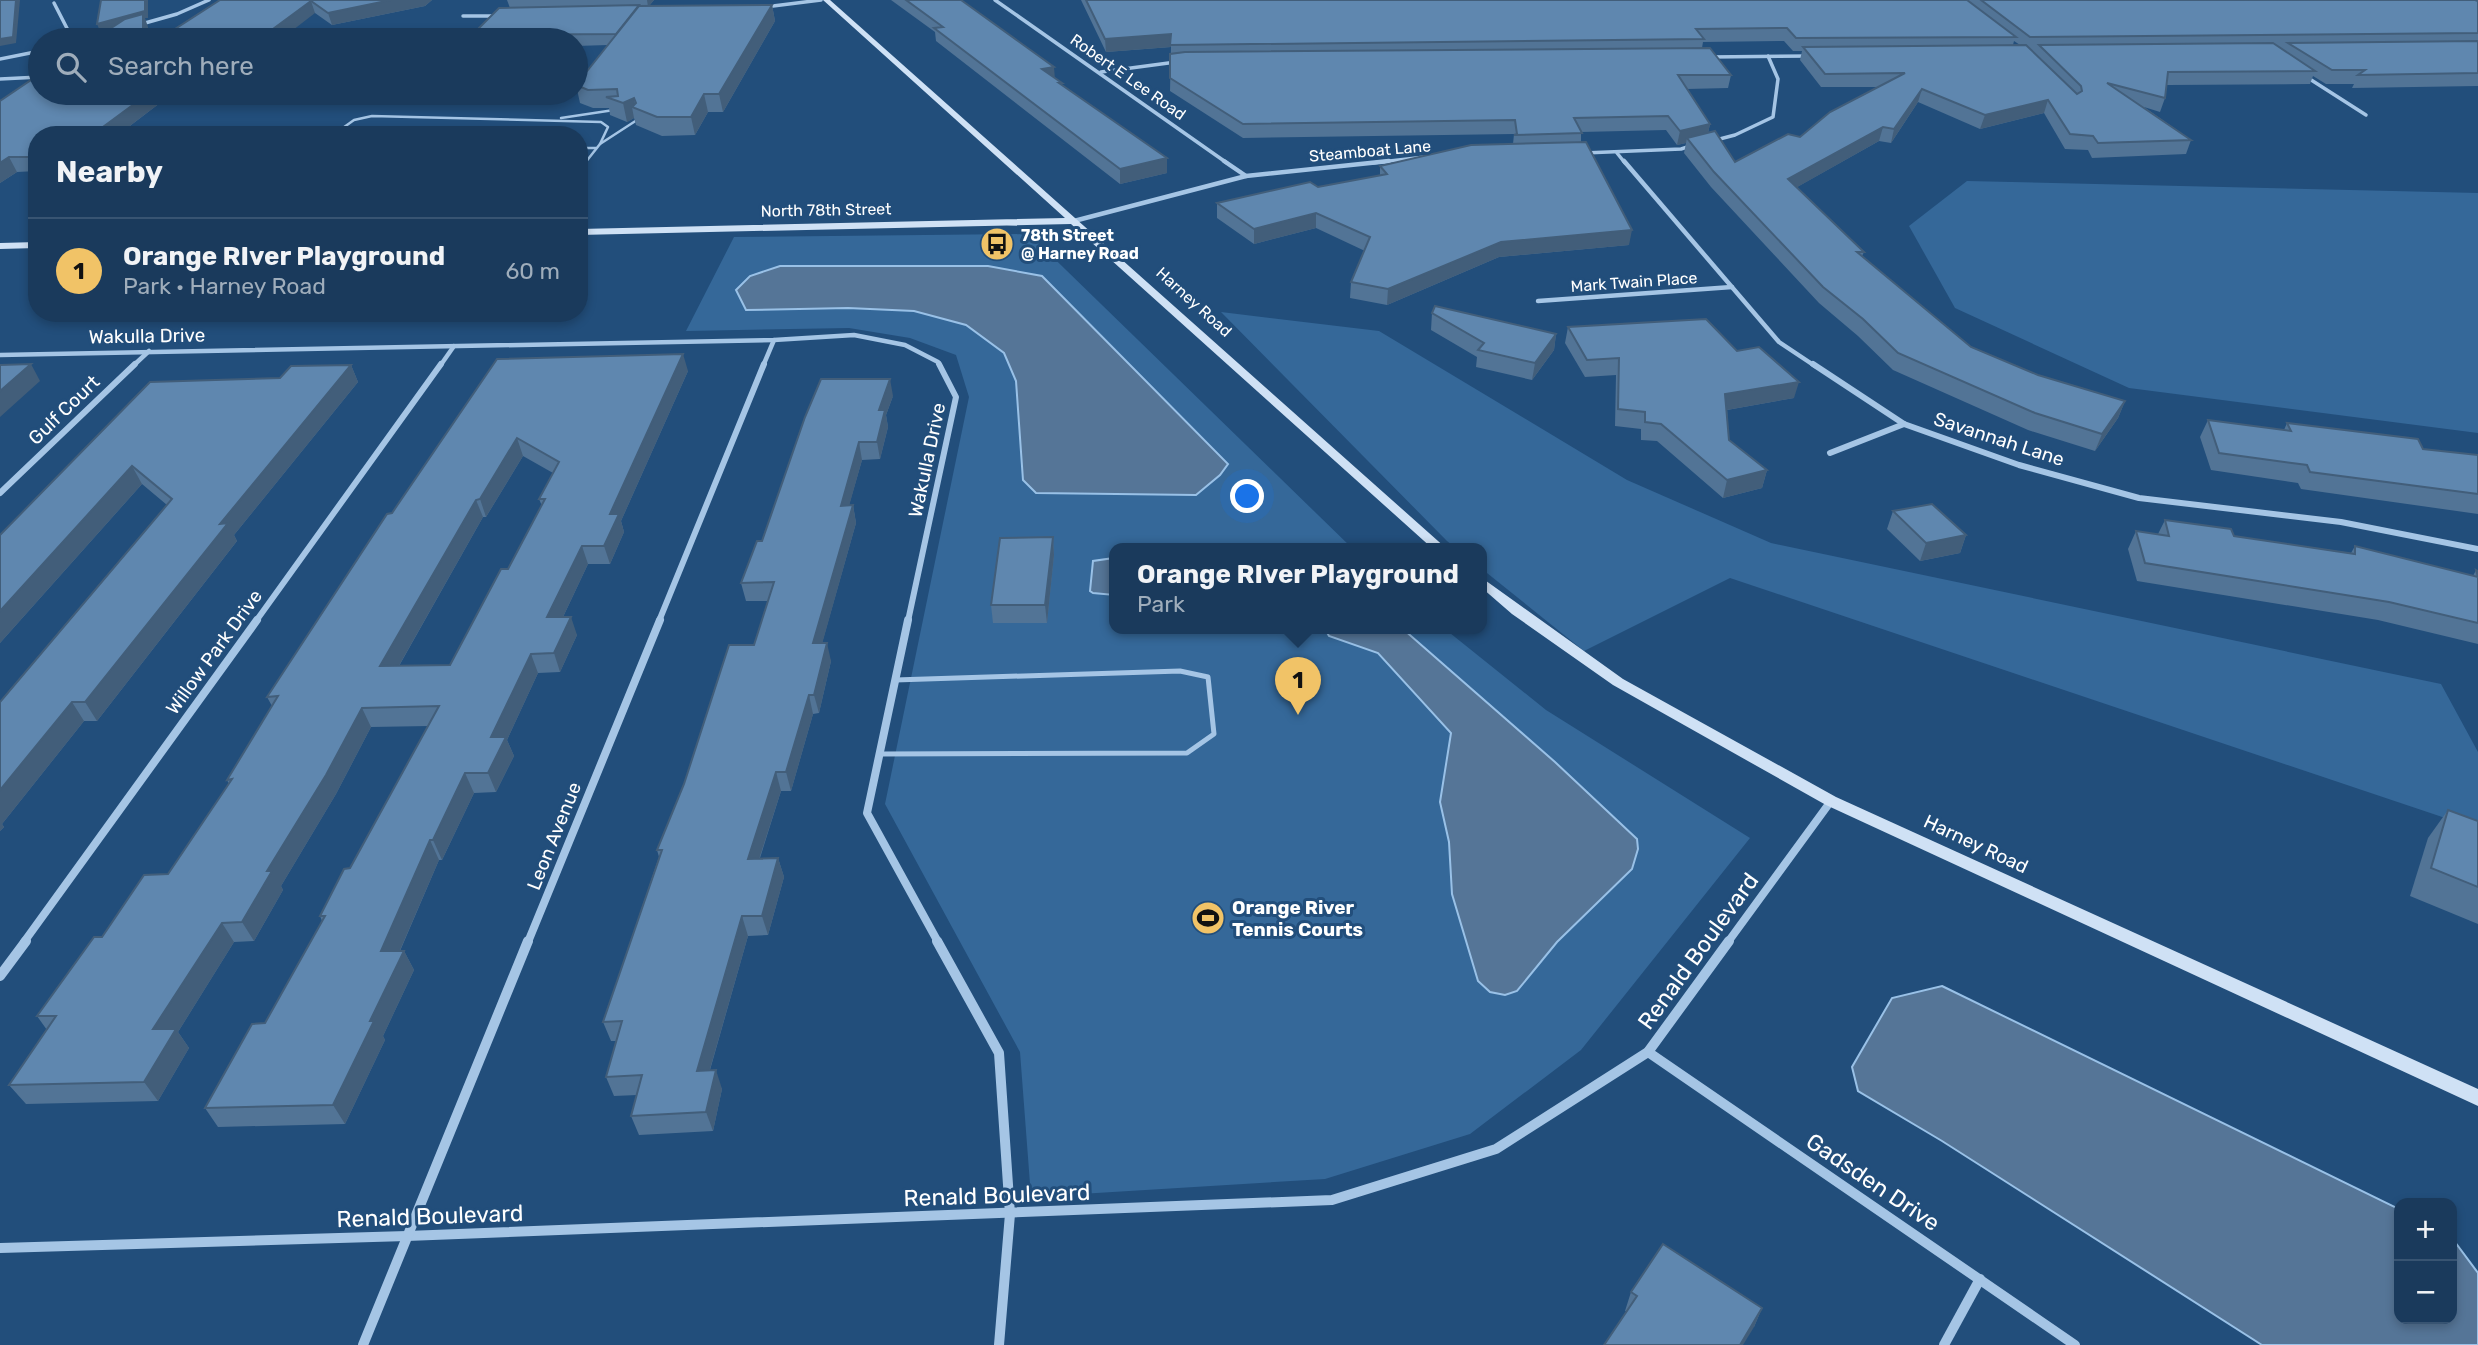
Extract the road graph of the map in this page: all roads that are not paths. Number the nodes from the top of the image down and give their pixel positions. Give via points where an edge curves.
1 (209, 0) edge
2 (821, 0) edge
3 (827, 0) edge
4 (995, 0) edge
5 (54, 4) dead end
6 (753, 9) edge
7 (504, 15) edge
8 (463, 16) dead end
9 (132, 27) edge
10 (67, 28) edge
11 (28, 54) edge
12 (1768, 56) junction
13 (1822, 56) edge
14 (1699, 57) edge
15 (0, 60) edge
16 (1185, 61) edge
17 (1101, 72) junction
18 (2303, 74) edge
19 (28, 78) edge
20 (0, 79) edge
21 (620, 111) edge
22 (2367, 115) dead end
23 (551, 119) junction
24 (637, 120) edge
25 (346, 126) edge
26 (600, 144) junction
27 (588, 148) edge
28 (596, 148) junction
29 (1576, 153) edge
30 (1617, 153) junction
31 (1427, 157) edge
32 (588, 158) edge
33 (1246, 176) junction
34 (1074, 221) junction
35 (588, 232) edge
36 (28, 245) edge
37 (0, 246) edge
38 (1732, 287) junction
39 (1538, 301) dead end
40 (774, 340) junction
41 (454, 346) junction
42 (149, 351) junction
43 (0, 355) edge
44 (1903, 424) junction
45 (1830, 453) dead end
46 (0, 493) edge
47 (1434, 543) edge
48 (2478, 549) edge
49 (1487, 586) edge
50 (895, 680) junction
51 (879, 754) junction
52 (1831, 801) junction
53 (0, 976) edge
54 (1648, 1052) junction
55 (2478, 1098) edge
56 (1010, 1214) junction
57 (407, 1236) junction
58 (0, 1248) edge
59 (1980, 1279) junction
60 (363, 1345) edge
61 (999, 1345) edge
62 (1944, 1345) edge
63 (2075, 1345) edge

1 - 9 street
2 - 6 street
3 - 34 street, Harney Road
4 - 17 street, Robert E Lee Road
5 - 10 street
7 - 8 street
11 - 15 street
12 - 13 street
12 - 14 street
12 - 30 street via 1778,79 1773,117 1735,135 1681,149
16 - 17 street
17 - 33 street, Robert E Lee Road
18 - 22 street
19 - 20 street
21 - 23 lane
23 - 25 lane via 372,116
23 - 26 lane via 601,122 608,127
24 - 26 lane
26 - 28 lane
27 - 28 lane
28 - 32 lane
29 - 30 street
30 - 38 street, Savannah Lane
31 - 33 street, Steamboat Lane
33 - 34 street, Steamboat Lane
34 - 35 street, North 78th Street
34 - 47 street, Harney Road
36 - 37 street
38 - 39 street, Mark Twain Place
38 - 44 street, Savannah Lane via 1779,342
40 - 41 street, Wakulla Drive
40 - 50 street, Wakulla Drive via 854,335 905,345 938,362 956,397
40 - 57 street, Leon Avenue
41 - 42 street, Wakulla Drive
41 - 53 street, Willow Park Drive
42 - 43 street, Wakulla Drive
42 - 46 street, Gulf Court
44 - 45 street
44 - 48 street, Savannah Lane via 2019,465 2139,498 2341,522
49 - 52 street, Harney Road via 1618,682
50 - 51 street, Wakulla Drive
50 - 51 lane via 1180,671 1208,677 1214,734 1187,753
51 - 56 street, Wakulla Drive via 867,813 999,1053
52 - 54 street, Renald Boulevard
52 - 55 street, Harney Road
54 - 56 street, Renald Boulevard via 1496,1149 1332,1200
54 - 59 street, Gadsden Drive
56 - 57 street, Renald Boulevard
56 - 61 street, Wakulla Drive
57 - 58 street, Renald Boulevard
57 - 60 street, Leon Avenue
59 - 62 street
59 - 63 street, Gadsden Drive

